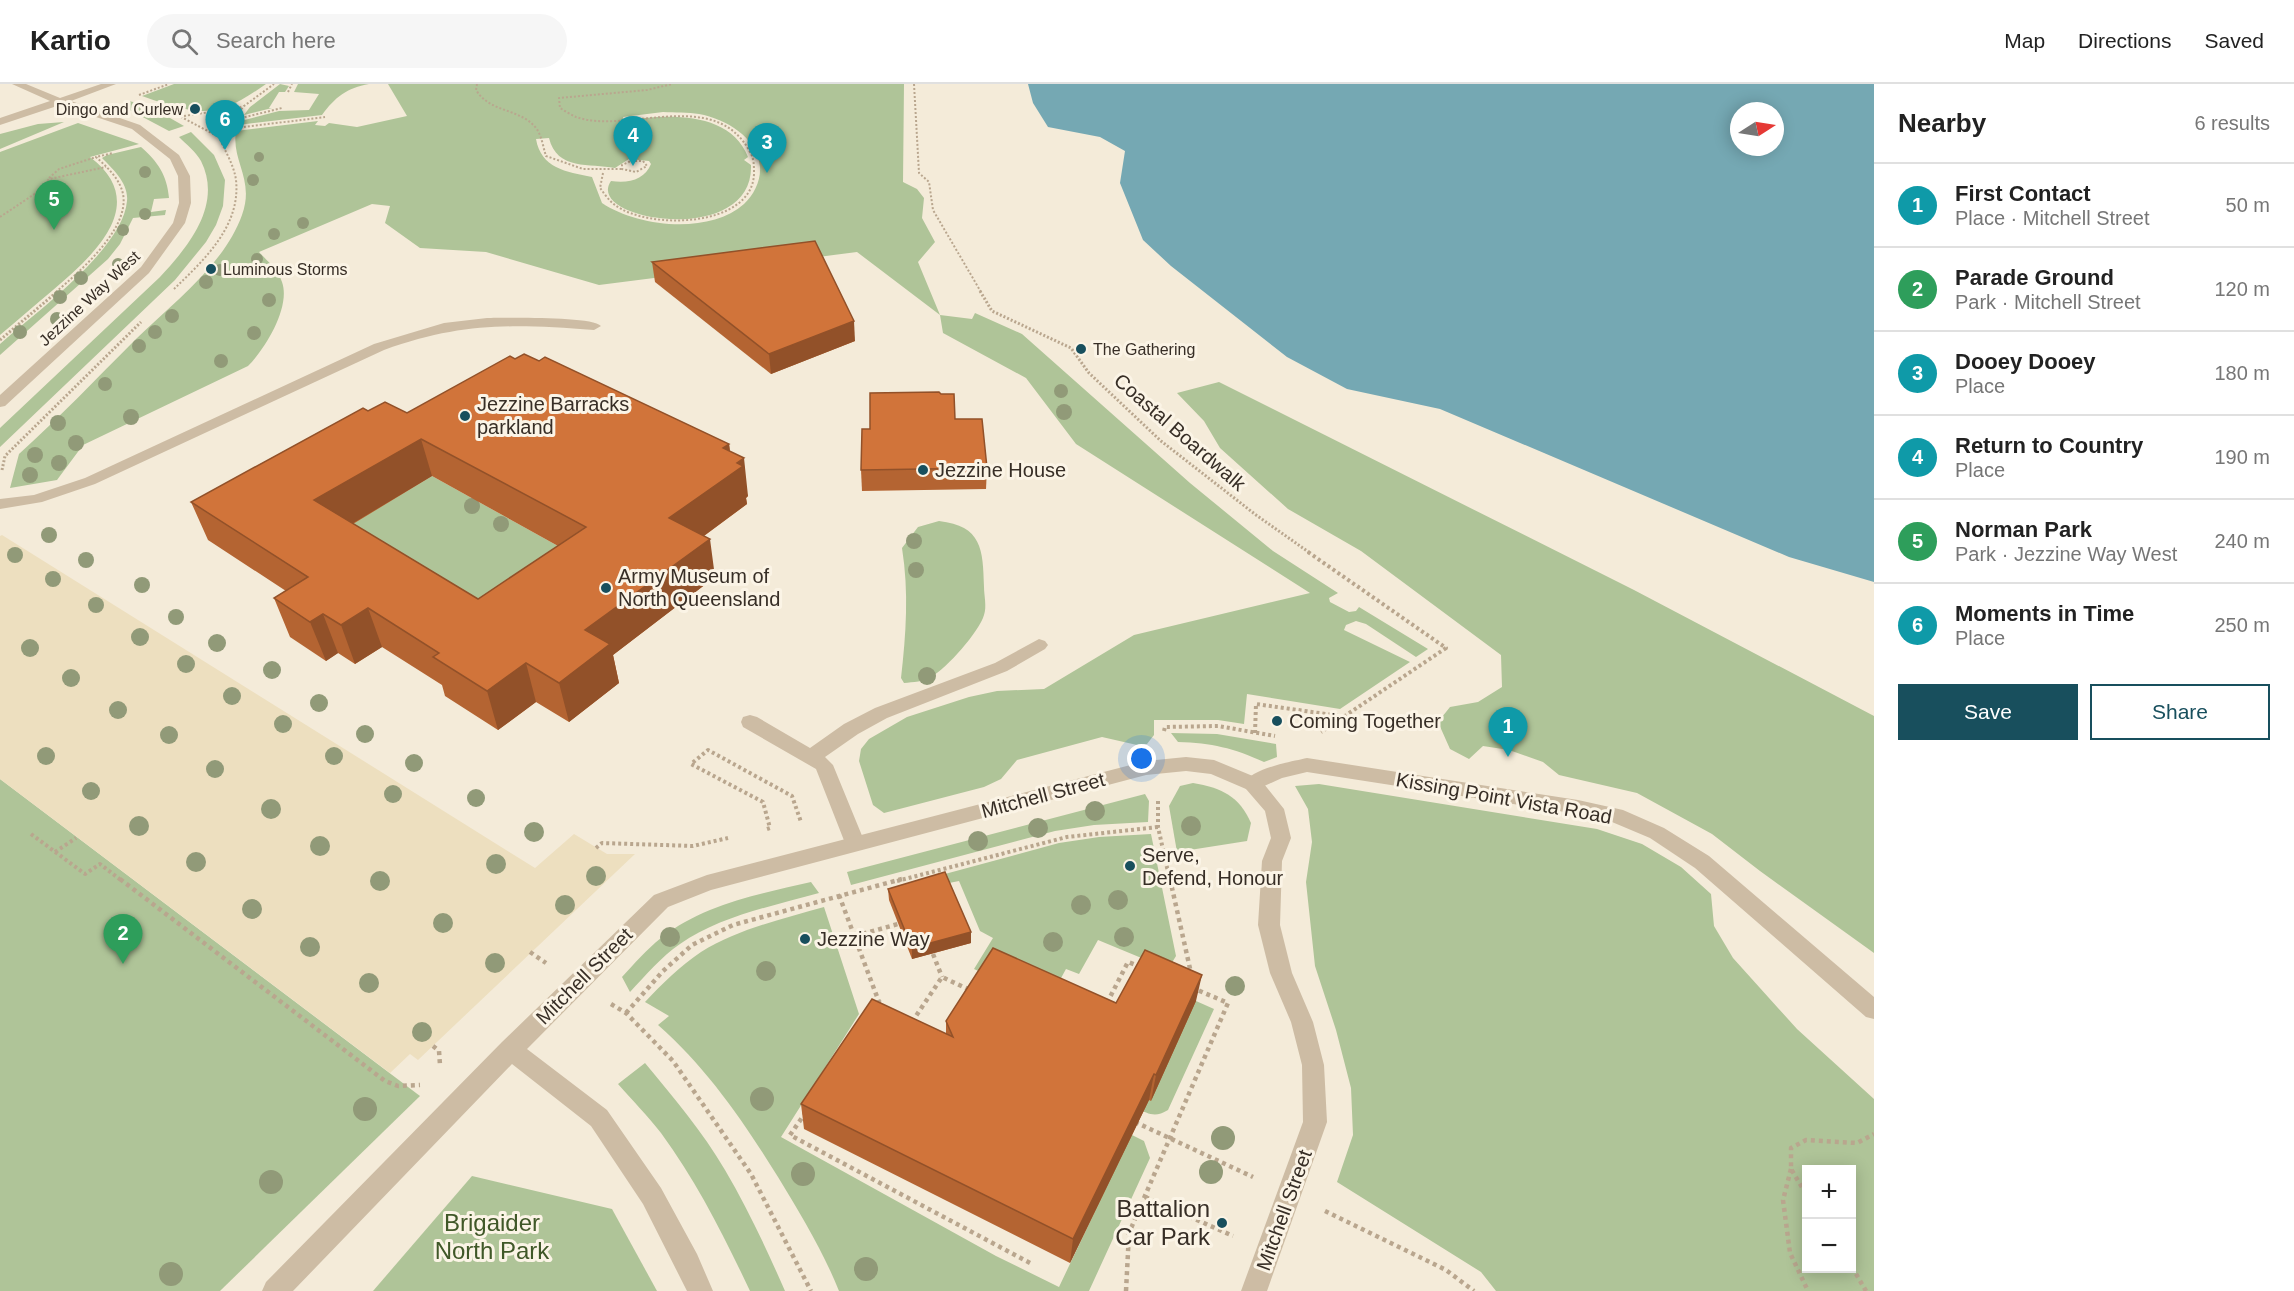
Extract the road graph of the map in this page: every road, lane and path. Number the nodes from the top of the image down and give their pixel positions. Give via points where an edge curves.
1 (17, 84) edge
2 (111, 84) edge
3 (169, 84) edge
4 (292, 84) edge
5 (477, 84) edge
6 (672, 84) edge
7 (914, 84) edge
8 (288, 92) dead end
9 (134, 97) dead end
10 (58, 101) junction
11 (244, 106) dead end
12 (282, 108) dead end
13 (325, 117) dead end
14 (232, 120) dead end
15 (0, 122) edge
16 (197, 126) junction
17 (228, 129) dead end
18 (219, 137) dead end
19 (155, 141) junction
20 (96, 157) junction
21 (107, 167) junction
22 (622, 169) junction
23 (603, 173) junction
24 (49, 179) junction
25 (0, 216) edge
26 (594, 326) dead end
27 (0, 340) edge
28 (0, 404) edge
29 (0, 504) edge
30 (1039, 645) dead end
31 (1341, 716) junction
32 (750, 722) dead end
33 (1165, 726) dead end
34 (1255, 733) junction
35 (1317, 735) dead end
36 (1279, 737) dead end
37 (811, 758) junction
38 (1253, 784) junction
39 (1159, 796) dead end
40 (1158, 827) junction
41 (759, 831) dead end
42 (32, 834) dead end
43 (737, 836) dead end
44 (76, 838) dead end
45 (855, 843) junction
46 (597, 848) dead end
47 (55, 852) junction
48 (812, 855) junction
49 (900, 880) junction
50 (903, 887) edge
51 (839, 895) junction
52 (898, 924) edge
53 (855, 936) junction
54 (933, 954) edge
55 (1150, 971) edge
56 (942, 977) junction
57 (1184, 985) edge
58 (1195, 990) junction
59 (979, 994) edge
60 (879, 1002) junction
61 (610, 1003) dead end
62 (1106, 1004) edge
63 (888, 1006) edge
64 (1874, 1010) edge
65 (873, 1012) edge
66 (627, 1013) junction
67 (905, 1015) edge
68 (914, 1019) junction
69 (925, 1024) edge
70 (908, 1029) edge
71 (433, 1046) dead end
72 (510, 1049) junction
73 (436, 1071) dead end
74 (427, 1081) dead end
75 (809, 1106) edge
76 (1874, 1134) edge
77 (1791, 1169) junction
78 (1802, 1187) edge
79 (1145, 1197) junction
80 (1270, 1251) junction
81 (1030, 1263) dead end
82 (1855, 1273) edge
83 (275, 1291) edge
84 (700, 1291) edge
85 (811, 1291) edge
86 (1126, 1291) edge
87 (1254, 1291) edge
88 (1808, 1291) edge
89 (1866, 1291) edge

1 - 10 street, Jezzine Way West
2 - 10 street
3 - 9 path
4 - 8 path
5 - 23 path via 476,90 484,102 536,128 546,156
6 - 23 path via 559,98 560,108 565,113 592,119 667,115 706,119 732,130 754,160 755,172 745,196 730,209 714,215 686,220 651,219 610,204 600,188
7 - 31 path, Coastal Boardwalk via 919,173 929,182 933,210 992,311 1071,348 1089,373 1178,454 1256,515 1446,648
10 - 15 street
10 - 19 street, Jezzine Way West via 136,128
11 - 16 path via 184,116
12 - 14 path
13 - 17 path
16 - 18 path
16 - 19 path
19 - 20 path
19 - 28 street, Jezzine Way West via 175,157 184,176 185,203 178,223 146,270
20 - 21 path
20 - 24 path via 59,169
21 - 24 path
21 - 27 path via 122,189 124,200 119,220 106,242 82,269
22 - 22 path via 624,163 631,161 647,164 644,170 636,172
22 - 23 path
24 - 25 path via 36,193
26 - 29 street via 507,321 423,332 379,347 90,481 36,499
30 - 37 street via 1001,667 881,713
31 - 34 path via 1256,704
31 - 35 path
32 - 37 street
33 - 34 path via 1218,726
34 - 36 path
37 - 45 street via 824,765
38 - 45 street, Mitchell Street via 1214,767 1160,765
38 - 64 street, Kissing Point Vista Road via 1277,772 1307,765 1616,815 1658,833 1702,862
38 - 80 street, Mitchell Street via 1274,809 1281,838 1272,861 1269,925 1281,973 1302,1022 1314,1077 1315,1122
39 - 40 path
40 - 49 path via 1067,837
40 - 58 path
41 - 48 path via 770,828 763,802 691,764 708,750 792,796
42 - 47 path
43 - 46 path via 693,846 602,843
44 - 47 path
45 - 48 street, Mitchell Street
47 - 74 path via 85,874 100,864 385,1081 408,1087
48 - 72 street, Mitchell Street via 707,883 661,901
49 - 50 path
49 - 51 path
51 - 53 path
51 - 66 path via 733,925 693,945 663,971
52 - 53 path
53 - 60 path
54 - 56 path
55 - 62 path via 1128,962
56 - 59 path
56 - 68 path
57 - 58 path
58 - 79 path via 1227,1003
60 - 63 path
60 - 65 path
61 - 66 path
66 - 85 path via 673,1061 751,1174
67 - 68 path
68 - 69 path
68 - 70 path
71 - 73 path via 439,1051 441,1063
72 - 83 street, Mitchell Street
72 - 84 street via 599,1118 652,1196
75 - 81 path via 790,1134
76 - 77 path via 1857,1143 1806,1140 1791,1148
77 - 78 path
77 - 88 path via 1783,1200 1787,1232 1790,1253
79 - 80 path
79 - 86 path via 1129,1233
80 - 87 street, Mitchell Street
82 - 89 path

